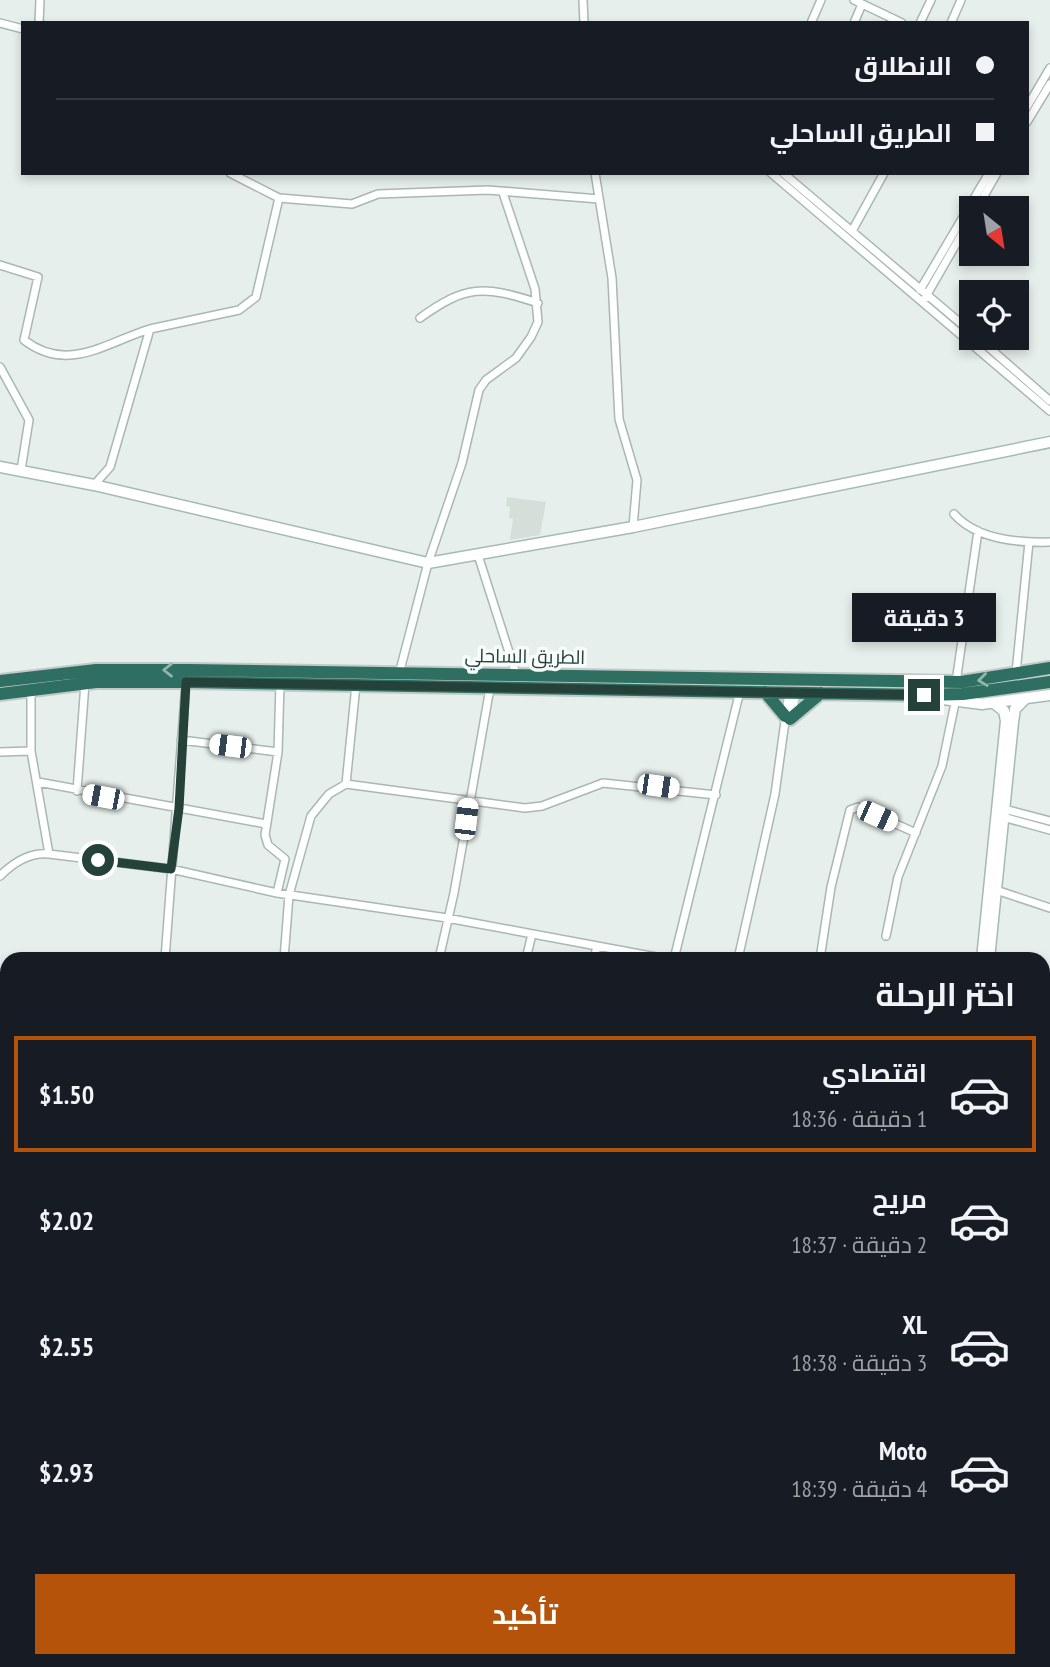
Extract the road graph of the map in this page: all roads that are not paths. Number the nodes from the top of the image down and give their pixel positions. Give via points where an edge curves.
1 (40, 0) edge
2 (583, 0) edge
3 (821, 0) edge
4 (931, 0) edge
5 (961, 0) edge
6 (857, 1) edge
7 (39, 21) edge
8 (584, 21) edge
9 (812, 21) edge
10 (854, 21) edge
11 (898, 21) edge
12 (921, 21) edge
13 (952, 21) edge
14 (0, 23) edge
15 (21, 28) edge
16 (1050, 68) edge
17 (1050, 84) edge
18 (1029, 104) edge
19 (1029, 119) edge
20 (234, 175) edge
21 (596, 175) edge
22 (773, 175) edge
23 (785, 175) edge
24 (883, 175) edge
25 (989, 175) edge
26 (995, 175) edge
27 (987, 183) junction
28 (503, 193) junction
29 (981, 196) edge
30 (279, 198) junction
31 (599, 199) junction
32 (852, 231) junction
33 (959, 237) edge
34 (0, 265) edge
35 (922, 295) junction
36 (538, 303) junction
37 (420, 318) dead end
38 (959, 323) edge
39 (150, 329) junction
40 (990, 350) edge
41 (0, 367) edge
42 (1015, 375) junction
43 (1050, 401) edge
44 (1050, 411) edge
45 (1050, 442) edge
46 (0, 467) edge
47 (21, 470) junction
48 (94, 485) junction
49 (954, 514) dead end
50 (633, 527) junction
51 (978, 531) junction
52 (1029, 542) junction
53 (1050, 542) edge
54 (478, 555) junction
55 (428, 563) junction
56 (1048, 668) edge
57 (399, 674) junction
58 (516, 674) junction
59 (1016, 674) junction
60 (0, 681) edge
61 (186, 682) junction
62 (956, 682) junction
63 (1050, 682) edge
64 (85, 683) junction
65 (280, 684) junction
66 (356, 685) junction
67 (490, 688) junction
68 (31, 689) junction
69 (740, 691) junction
70 (765, 692) junction
71 (792, 693) junction
72 (821, 693) junction
73 (0, 694) edge
74 (924, 695) junction
75 (1050, 695) edge
76 (1024, 700) junction
77 (955, 703) junction
78 (994, 704) junction
79 (787, 722) junction
80 (181, 740) junction
81 (31, 751) junction
82 (0, 752) edge
83 (278, 752) junction
84 (38, 782) junction
85 (346, 784) junction
86 (77, 791) junction
87 (716, 795) junction
88 (469, 800) junction
89 (179, 808) junction
90 (1000, 812) junction
91 (1050, 821) edge
92 (265, 824) junction
93 (1050, 830) edge
94 (916, 833) junction
95 (49, 854) junction
96 (171, 869) junction
97 (0, 876) edge
98 (996, 890) junction
99 (277, 893) junction
100 (289, 895) junction
101 (1050, 908) edge
102 (447, 918) junction
103 (531, 934) junction
104 (886, 936) dead end
105 (597, 946) junction
106 (165, 952) edge
107 (285, 952) edge
108 (440, 952) edge
109 (527, 952) edge
110 (596, 952) edge
111 (629, 952) edge
112 (676, 952) edge
113 (740, 952) edge
114 (821, 952) edge
115 (983, 952) edge
116 (990, 952) edge

1 - 7 street
2 - 8 street
3 - 9 street
4 - 12 street
5 - 13 street
6 - 10 street
6 - 11 street
14 - 15 street
16 - 18 street
17 - 19 street
20 - 30 street
21 - 31 street
22 - 35 street
23 - 32 street
24 - 32 street
25 - 27 street
26 - 27 street
27 - 29 street
27 - 35 street
28 - 30 street via 378,194 352,204
28 - 31 street
28 - 36 street
30 - 39 street via 251,303 239,310
31 - 50 street via 612,278 620,419 637,480
32 - 35 street
33 - 35 street
34 - 39 street via 38,277 24,330 24,340 29,343 73,355 104,349
35 - 38 street
35 - 42 street
36 - 37 street via 469,290
36 - 55 street via 531,337 516,358 479,390 462,463
39 - 48 street via 110,467
40 - 42 street
41 - 47 street via 29,420
42 - 43 street
42 - 44 street
45 - 50 street
46 - 47 street
47 - 48 street
48 - 55 street
49 - 51 street
50 - 54 street
51 - 52 street
51 - 62 street
52 - 53 street
52 - 59 street
54 - 55 street
54 - 58 street
55 - 57 street
56 - 59 highway, الطريق الساحلي
57 - 58 highway, الطريق الساحلي
57 -> 60 highway, الطريق الساحلي via 96,670
58 - 62 highway, الطريق الساحلي
59 -> 62 highway, الطريق الساحلي
61 - 64 highway, الطريق الساحلي
61 - 65 highway, الطريق الساحلي
61 - 80 street
63 - 74 highway, الطريق الساحلي
64 - 68 highway, الطريق الساحلي
64 - 86 street
65 - 66 highway, الطريق الساحلي
65 - 83 street
66 - 67 highway, الطريق الساحلي
66 - 85 street
67 - 69 highway, الطريق الساحلي
67 - 88 street
68 - 73 highway, الطريق الساحلي
68 - 81 street
69 - 70 highway, الطريق الساحلي
69 - 87 street
70 - 71 highway, الطريق الساحلي
70 - 79 highway
71 - 72 highway, الطريق الساحلي
71 - 79 street
72 - 74 highway, الطريق الساحلي
72 - 79 highway
74 - 77 street
75 - 76 street
76 - 78 street
76 - 90 street via 1014,716
77 - 78 street
77 - 94 street via 942,766
78 - 90 street via 1006,721
79 - 113 street
80 - 83 street
80 - 89 street
81 - 82 street
81 - 84 street
83 - 92 street
84 - 86 street
84 - 95 street
85 - 88 street
85 - 100 street via 329,794 311,816
86 - 89 street
87 - 88 street via 603,783 542,806
87 - 112 street
88 - 102 street
89 - 92 street
89 - 96 street
90 - 91 street
90 - 93 street
90 - 98 street
90 - 115 street
92 - 99 street via 265,841 285,859
94 - 104 street via 898,877
94 - 114 street via 858,807 850,810
95 - 96 street
95 - 97 street via 31,855
96 - 99 street
96 - 106 street
98 - 101 street
98 - 116 street
99 - 100 street
100 - 102 street
100 - 107 street
102 - 103 street
102 - 108 street
103 - 105 street
103 - 109 street
105 - 110 street
105 - 111 street

